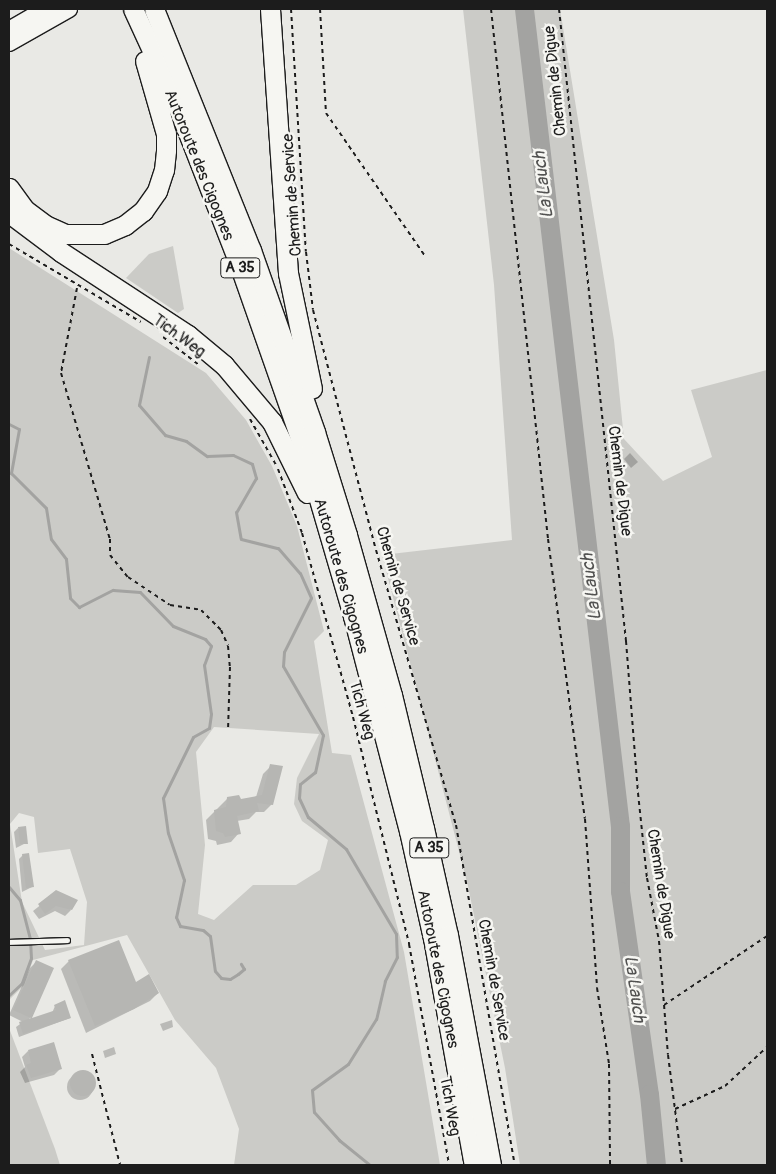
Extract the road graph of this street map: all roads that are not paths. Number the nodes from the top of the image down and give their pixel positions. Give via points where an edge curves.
1 (45, 9) edge
2 (69, 9) edge
3 (124, 9) edge
4 (133, 9) edge
5 (154, 9) edge
6 (270, 9) edge
7 (9, 30) edge
8 (9, 43) edge
9 (9, 188) edge
10 (9, 213) edge
11 (315, 432) junction
12 (329, 534) junction
13 (66, 940) dead end
14 (9, 942) edge
15 (474, 1165) edge
16 (491, 1165) edge

1 - 7 main road
2 - 8 main road
3 - 9 highway via 144,57 166,134 164,170 157,191 142,211 125,225 104,234 84,236 66,234 45,226 24,209
4 - 12 highway, Autoroute des Cigognes / A 35 via 178,108 237,258 306,456
5 - 11 highway, Autoroute des Cigognes / A 35 via 248,241
6 - 11 highway via 288,273 318,419
10 - 12 highway via 61,252 188,335 224,365 272,422
11 - 16 highway, Autoroute des Cigognes / A 35 via 377,639 417,799 448,935
12 - 15 highway, Autoroute des Cigognes / A 35 via 377,700 410,831
13 - 14 lane

